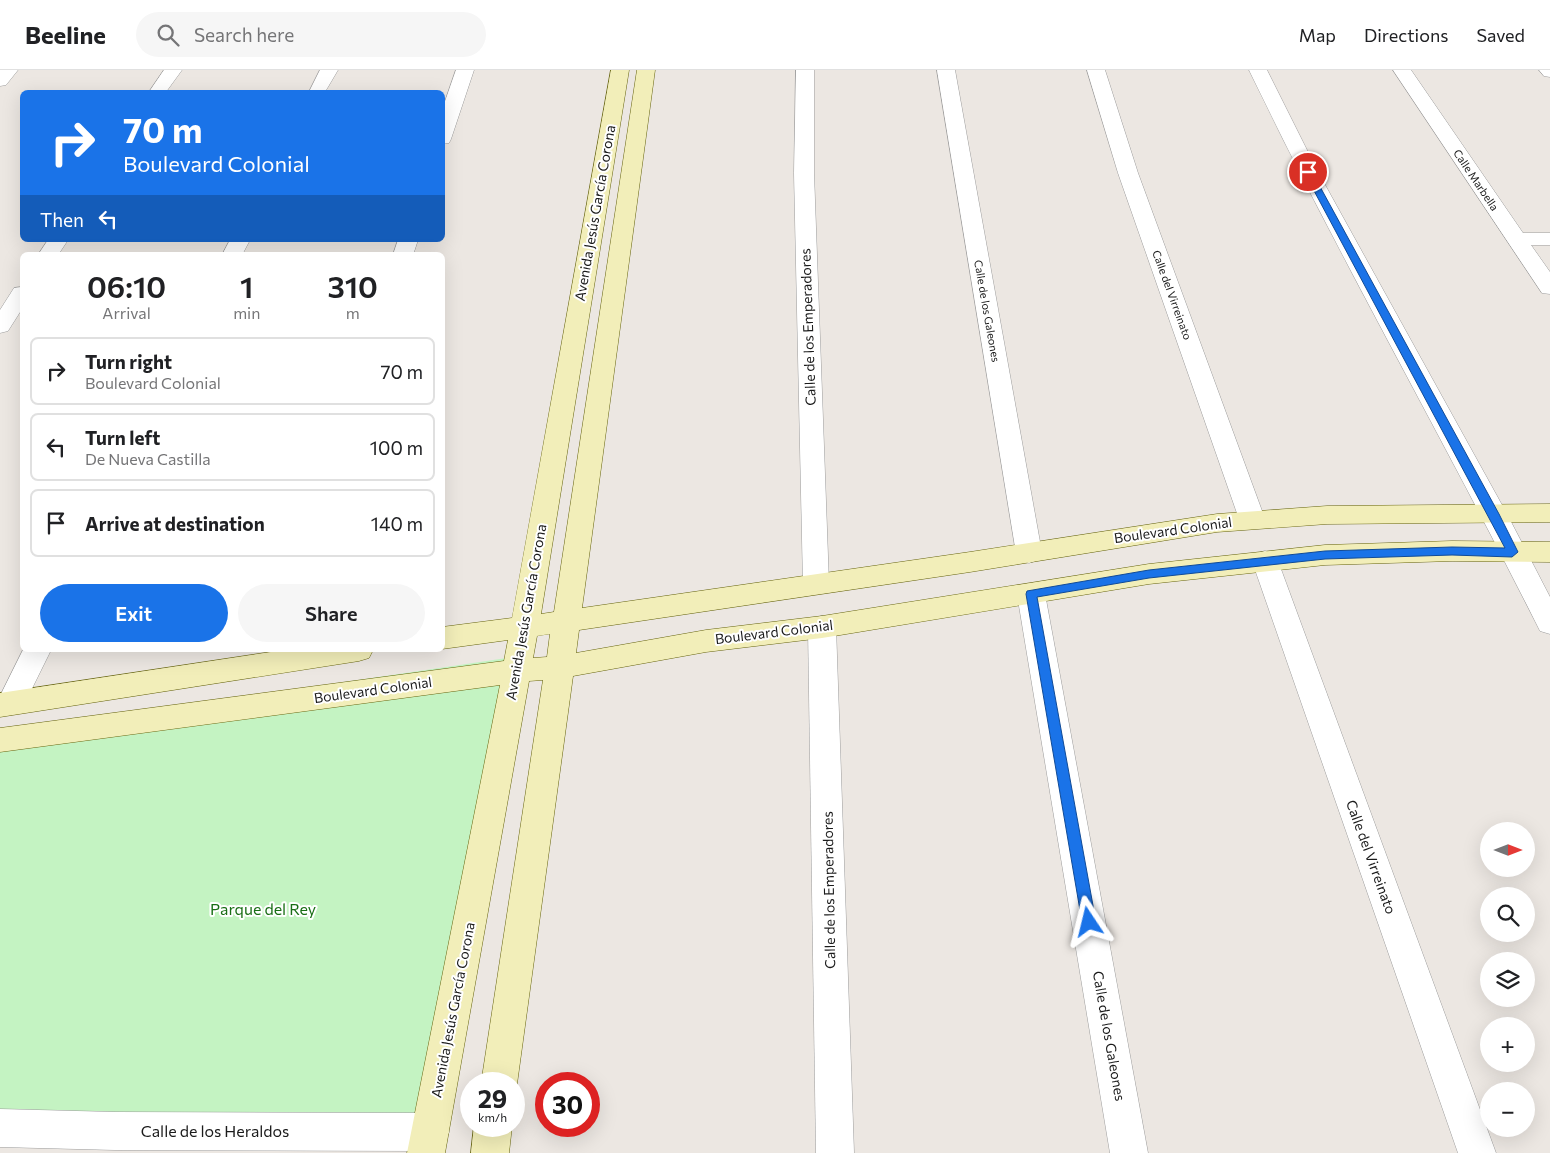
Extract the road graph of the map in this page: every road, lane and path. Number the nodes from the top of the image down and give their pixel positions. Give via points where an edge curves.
1 (9, 70) edge
2 (172, 70) edge
3 (329, 70) edge
4 (465, 70) edge
5 (620, 70) edge
6 (646, 70) edge
7 (806, 70) edge
8 (946, 70) edge
9 (1096, 70) edge
10 (1258, 70) edge
11 (1402, 70) edge
12 (0, 80) edge
13 (158, 90) edge
14 (318, 90) edge
15 (445, 130) edge
16 (1516, 239) junction
17 (1550, 239) edge
18 (1550, 288) edge
19 (20, 296) edge
20 (0, 326) edge
21 (1550, 513) edge
22 (1494, 514) junction
23 (1252, 519) junction
24 (1512, 552) junction
25 (1550, 552) edge
26 (1029, 553) junction
27 (1265, 561) junction
28 (816, 584) junction
29 (1031, 594) junction
30 (567, 622) junction
31 (1550, 623) edge
32 (524, 627) junction
33 (822, 627) junction
34 (445, 638) edge
35 (36, 652) edge
36 (332, 652) edge
37 (265, 657) edge
38 (558, 667) junction
39 (517, 671) junction
40 (5, 704) edge
41 (0, 740) edge
42 (501, 1072) edge
43 (0, 1128) edge
44 (492, 1137) edge
45 (111, 1142) edge
46 (428, 1143) edge
47 (490, 1153) edge
48 (835, 1153) edge
49 (1129, 1153) edge
50 (1477, 1153) edge

1 - 12 street
2 - 13 street
3 - 14 street
4 - 15 street
5 - 32 street, Avenida Jesús García Corona
6 - 30 street, Avenida Jesús García Corona
7 - 28 street, Calle de los Emperadores via 804,173
8 - 26 street, Calle de los Galeones
9 - 23 street, Calle del Virreinato via 1128,173
10 - 22 street via 1308,172
11 - 16 street, Calle Marbella
16 - 17 street
16 - 18 street, Calle Marbella
19 - 20 street
21 - 22 street, Boulevard Colonial
22 - 23 street, Boulevard Colonial via 1361,514
22 - 24 street
23 - 26 street, Boulevard Colonial
24 - 25 street, Boulevard Colonial
24 - 27 street, Boulevard Colonial via 1388,552
24 - 31 street
26 - 28 street, Boulevard Colonial
27 - 29 street, Boulevard Colonial via 1149,574
27 - 50 street, Calle del Virreinato
28 - 30 street, Boulevard Colonial
29 - 33 street, Boulevard Colonial
29 - 49 street, Calle de los Galeones
30 - 32 street, Boulevard Colonial
30 - 38 street, Avenida Jesús García Corona
32 - 34 street, Boulevard Colonial
32 - 39 street, Avenida Jesús García Corona
33 - 38 street, Boulevard Colonial via 706,641
33 - 48 street, Calle de los Emperadores
35 - 40 street
36 - 37 street
37 - 40 street via 107,691
38 - 39 street, Boulevard Colonial
38 - 42 street, Avenida Jesús García Corona
39 - 41 street, Boulevard Colonial
39 - 46 street, Avenida Jesús García Corona
43 - 45 street, Calle de los Heraldos
44 - 47 street
45 - 46 street, Calle de los Heraldos

